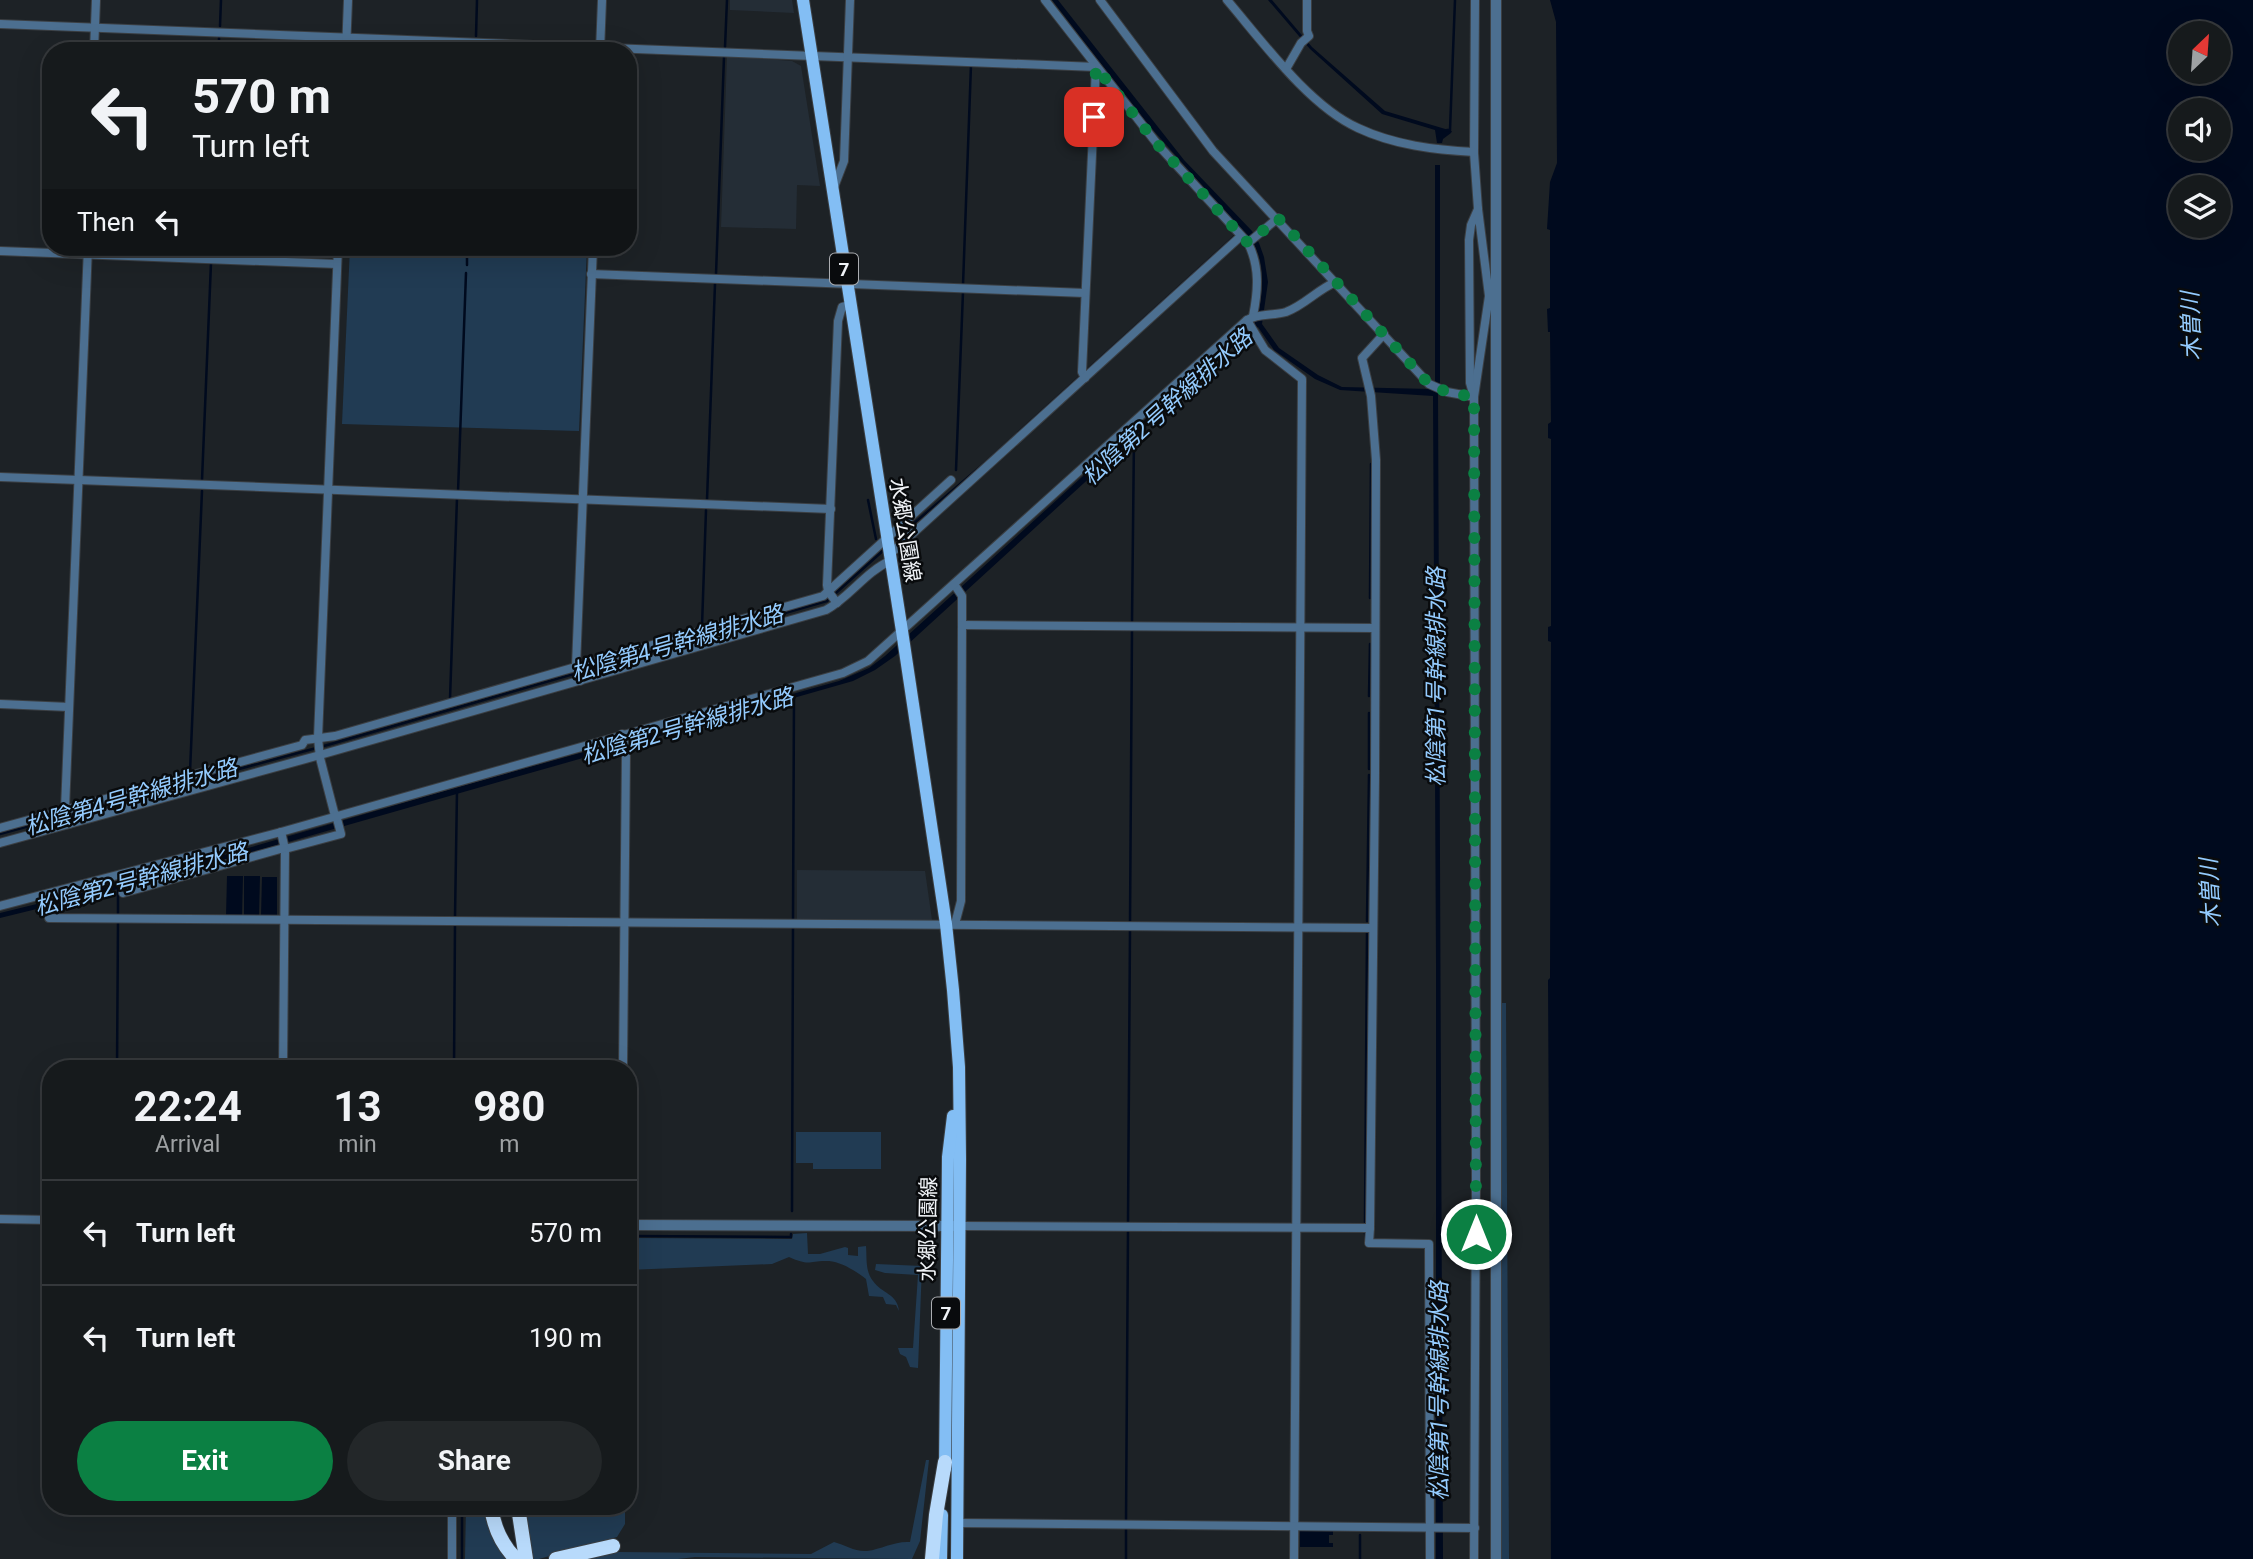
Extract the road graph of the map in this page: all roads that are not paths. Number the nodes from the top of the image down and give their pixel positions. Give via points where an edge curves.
1 (96, 0) edge
2 (348, 0) edge
3 (603, 0) edge
4 (803, 0) edge
5 (850, 0) edge
6 (1045, 0) edge
7 (1100, 0) edge
8 (1227, 0) edge
9 (1307, 0) edge
10 (1475, 0) edge
11 (1496, 0) edge
12 (0, 24) edge
13 (95, 27) junction
14 (346, 39) junction
15 (94, 42) edge
16 (422, 42) edge
17 (600, 42) edge
18 (637, 50) edge
19 (811, 56) junction
20 (848, 57) junction
21 (1096, 67) junction
22 (1286, 69) junction
23 (1474, 152) junction
24 (833, 188) junction
25 (1478, 209) junction
26 (1278, 218) junction
27 (1249, 239) junction
28 (0, 251) edge
29 (42, 251) edge
30 (88, 256) edge
31 (184, 256) edge
32 (337, 256) edge
33 (593, 256) edge
34 (337, 264) junction
35 (592, 274) junction
36 (1336, 282) junction
37 (846, 284) junction
38 (1086, 293) junction
39 (1492, 296) junction
40 (850, 305) junction
41 (1251, 319) junction
42 (1384, 334) junction
43 (1084, 375) junction
44 (1474, 397) junction
45 (0, 477) edge
46 (78, 480) junction
47 (951, 480) dead end
48 (328, 490) junction
49 (581, 500) junction
50 (831, 509) junction
51 (887, 537) junction
52 (890, 557) junction
53 (955, 585) junction
54 (828, 591) junction
55 (836, 602) junction
56 (962, 625) junction
57 (1300, 627) junction
58 (1375, 628) junction
59 (903, 639) junction
60 (578, 673) junction
61 (0, 704) edge
62 (69, 707) junction
63 (319, 740) junction
64 (624, 740) junction
65 (320, 753) junction
66 (65, 811) junction
67 (336, 817) junction
68 (69, 823) junction
69 (0, 828) edge
70 (281, 833) junction
71 (0, 843) edge
72 (284, 847) junction
73 (163, 866) junction
74 (128, 876) junction
75 (168, 880) junction
76 (46, 897) junction
77 (0, 906) edge
78 (284, 921) junction
79 (624, 922) junction
80 (950, 924) junction
81 (1298, 927) junction
82 (1373, 928) junction
83 (283, 1060) edge
84 (623, 1060) edge
85 (0, 1219) edge
86 (42, 1220) edge
87 (637, 1225) edge
88 (953, 1226) junction
89 (1296, 1228) junction
90 (1370, 1228) junction
91 (945, 1462) junction
92 (452, 1515) edge
93 (493, 1515) edge
94 (519, 1515) edge
95 (958, 1523) junction
96 (1294, 1526) junction
97 (1430, 1527) junction
98 (1475, 1528) junction
99 (613, 1546) dead end
100 (513, 1556) edge
101 (452, 1559) edge
102 (526, 1559) edge
103 (556, 1559) edge
104 (932, 1559) edge
105 (941, 1559) edge
106 (957, 1559) edge
107 (1294, 1559) edge
108 (1430, 1559) edge
109 (1474, 1559) edge
110 (1496, 1559) edge

1 - 13 street
2 - 14 street
3 - 17 street
4 - 19 main road, 水郷公園線 / 7
5 - 20 street
6 - 21 street
7 - 26 street via 1213,150
8 - 22 street
9 - 22 street via 1309,36
10 - 23 street
11 - 39 street
12 - 13 street
13 - 14 street
13 - 15 street
14 - 16 street
18 - 19 street
19 - 20 street
19 - 24 main road, 水郷公園線 / 7
20 - 21 street
20 - 24 street via 844,161
21 - 27 street via 1158,145
21 - 38 street
22 - 23 street via 1325,106 1358,128 1434,150
23 - 25 street
24 - 37 main road, 水郷公園線 / 7
25 - 39 street
25 - 44 street via 1469,240 1470,383
26 - 27 street
26 - 36 street
27 - 41 street via 1258,281
27 - 43 street
28 - 29 street
30 - 46 street
31 - 34 street
32 - 34 street
33 - 35 street
34 - 48 street
35 - 37 street
35 - 49 street
36 - 41 street via 1284,313
36 - 42 street
37 - 38 street
37 - 40 main road, 水郷公園線 / 7
38 - 43 street
39 - 44 street
39 - 110 street
40 - 50 street via 842,307 838,321
40 - 51 main road, 水郷公園線 / 7
41 - 53 street
41 - 57 street via 1265,350 1302,379
42 - 44 street via 1431,385
42 - 58 street via 1362,358 1371,396 1376,459
43 - 52 street
44 - 98 street
45 - 46 street
46 - 48 street
46 - 62 street
47 - 51 street
48 - 49 street
48 - 63 street
49 - 50 street
49 - 60 street
50 - 54 street
51 - 52 main road, 水郷公園線 / 7
51 - 54 street
52 - 55 street
52 - 59 main road, 水郷公園線 / 7
53 - 56 street via 962,596
53 - 59 street
54 - 55 street
54 - 60 street
55 - 60 street via 826,610
56 - 57 street
56 - 80 street via 961,901
57 - 58 street
57 - 81 street
58 - 82 street
59 - 64 street via 843,673
59 - 80 main road, 水郷公園線 / 7
60 - 63 street
60 - 65 street
61 - 62 street
62 - 66 street
63 - 65 street
63 - 66 street via 305,740 302,745
64 - 67 street
64 - 79 street
65 - 67 street
65 - 68 street
66 - 68 street
66 - 69 street
67 - 70 street
67 - 72 street via 341,834
68 - 71 street
70 - 72 street
70 - 73 street
72 - 75 street
72 - 78 street
73 - 74 street
73 - 75 street
74 - 75 street via 129,891
74 - 76 street
76 - 77 street
76 - 78 street via 49,918
78 - 79 street
78 - 83 street
79 - 80 street
79 - 84 street
80 - 81 street
80 - 88 main road, 水郷公園線 / 7 via 959,1068
81 - 82 street
81 - 89 street
82 - 90 street
85 - 86 street
87 - 88 street
88 - 89 street
88 - 91 main road, 水郷公園線 / 7
88 - 95 main road, 水郷公園線 / 7
89 - 90 street
89 - 96 street
90 - 97 street via 1369,1243 1429,1244
91 - 104 highway
91 - 105 main road, 水郷公園線 / 7
92 - 101 street
93 - 100 highway via 496,1530
94 - 102 highway
95 - 96 street
95 - 106 main road, 水郷公園線 / 7
96 - 97 street
96 - 107 street
97 - 98 street
97 - 108 street
98 - 109 street
99 - 103 highway

